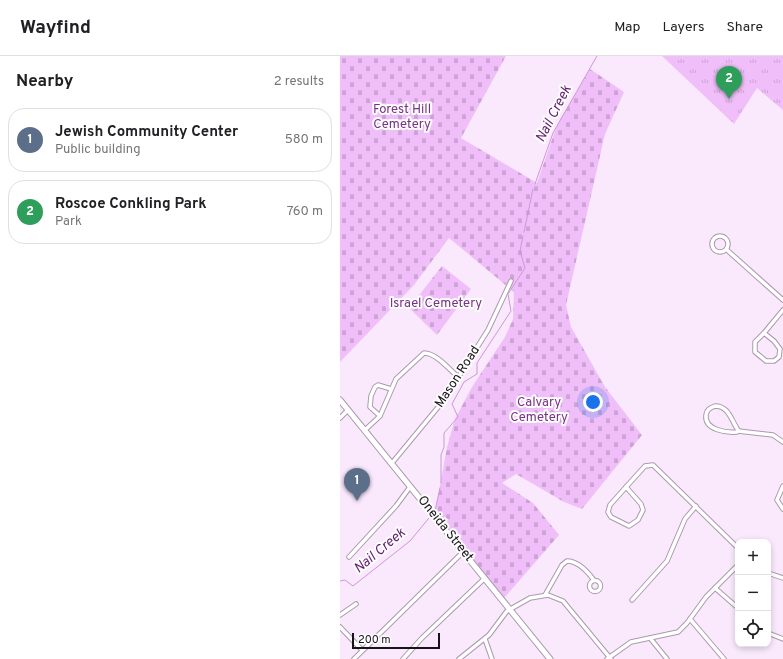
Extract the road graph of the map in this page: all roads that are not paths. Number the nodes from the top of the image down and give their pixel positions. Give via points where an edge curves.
1 (727, 250) junction
2 (511, 281) dead end
3 (783, 300) edge
4 (783, 310) edge
5 (764, 333) junction
6 (458, 377) junction
7 (391, 389) junction
8 (340, 400) edge
9 (348, 410) junction
10 (380, 416) junction
11 (340, 418) edge
12 (365, 430) junction
13 (738, 431) junction
14 (783, 442) edge
15 (392, 463) junction
16 (783, 486) edge
17 (410, 487) junction
18 (626, 487) junction
19 (696, 506) junction
20 (783, 509) edge
21 (735, 545) edge
22 (463, 552) junction
23 (349, 557) dead end
24 (735, 569) edge
25 (771, 574) edge
26 (485, 578) junction
27 (783, 578) edge
28 (593, 580) dead end
29 (715, 588) junction
30 (545, 595) junction
31 (632, 600) dead end
32 (356, 604) dead end
33 (735, 605) edge
34 (510, 609) junction
35 (340, 615) edge
36 (690, 619) junction
37 (340, 627) edge
38 (771, 634) edge
39 (650, 638) junction
40 (485, 639) junction
41 (783, 639) edge
42 (362, 650) junction
43 (609, 658) edge
44 (354, 659) edge
45 (403, 659) edge
46 (459, 659) edge
47 (492, 659) edge
48 (550, 659) edge
49 (667, 659) edge
50 (724, 659) edge

1 - 1 street via 716,250 712,244 714,239 719,236 725,238
1 - 3 street
2 - 6 street, Mason Road via 488,330
4 - 5 street
5 - 5 street via 756,342 755,352 766,361 774,361 779,357 780,349
6 - 7 street via 434,356 424,353 400,374
6 - 15 street, Mason Road via 439,407
7 - 10 street
7 - 10 street via 378,385 372,391 370,407
8 - 9 street, Oneida Street
9 - 11 street
9 - 12 street, Oneida Street
10 - 12 street
12 - 15 street, Oneida Street
13 - 13 street via 721,430 712,426 706,418 708,410 715,406 725,409
13 - 14 street via 773,435
15 - 17 street, Oneida Street
16 - 20 street via 777,500
17 - 22 street, Oneida Street
17 - 23 street
18 - 18 street via 610,505 608,512 611,517 629,526 638,520 643,510
18 - 19 street via 645,466 650,464
19 - 21 street
19 - 31 street via 685,519 667,561
22 - 26 street, Oneida Street
22 - 42 street
24 - 29 street
25 - 27 street
26 - 34 street, Oneida Street
26 - 45 street
28 - 30 street via 574,562 567,561 562,565
29 - 33 street
29 - 36 street via 701,602
30 - 34 street via 530,598
30 - 43 street via 563,601
32 - 35 street
34 - 40 street
34 - 48 street, Oneida Street
36 - 39 street via 678,632
36 - 50 street
37 - 42 street
38 - 41 street
39 - 43 street via 631,642
39 - 49 street
40 - 46 street
40 - 47 street
42 - 44 street

